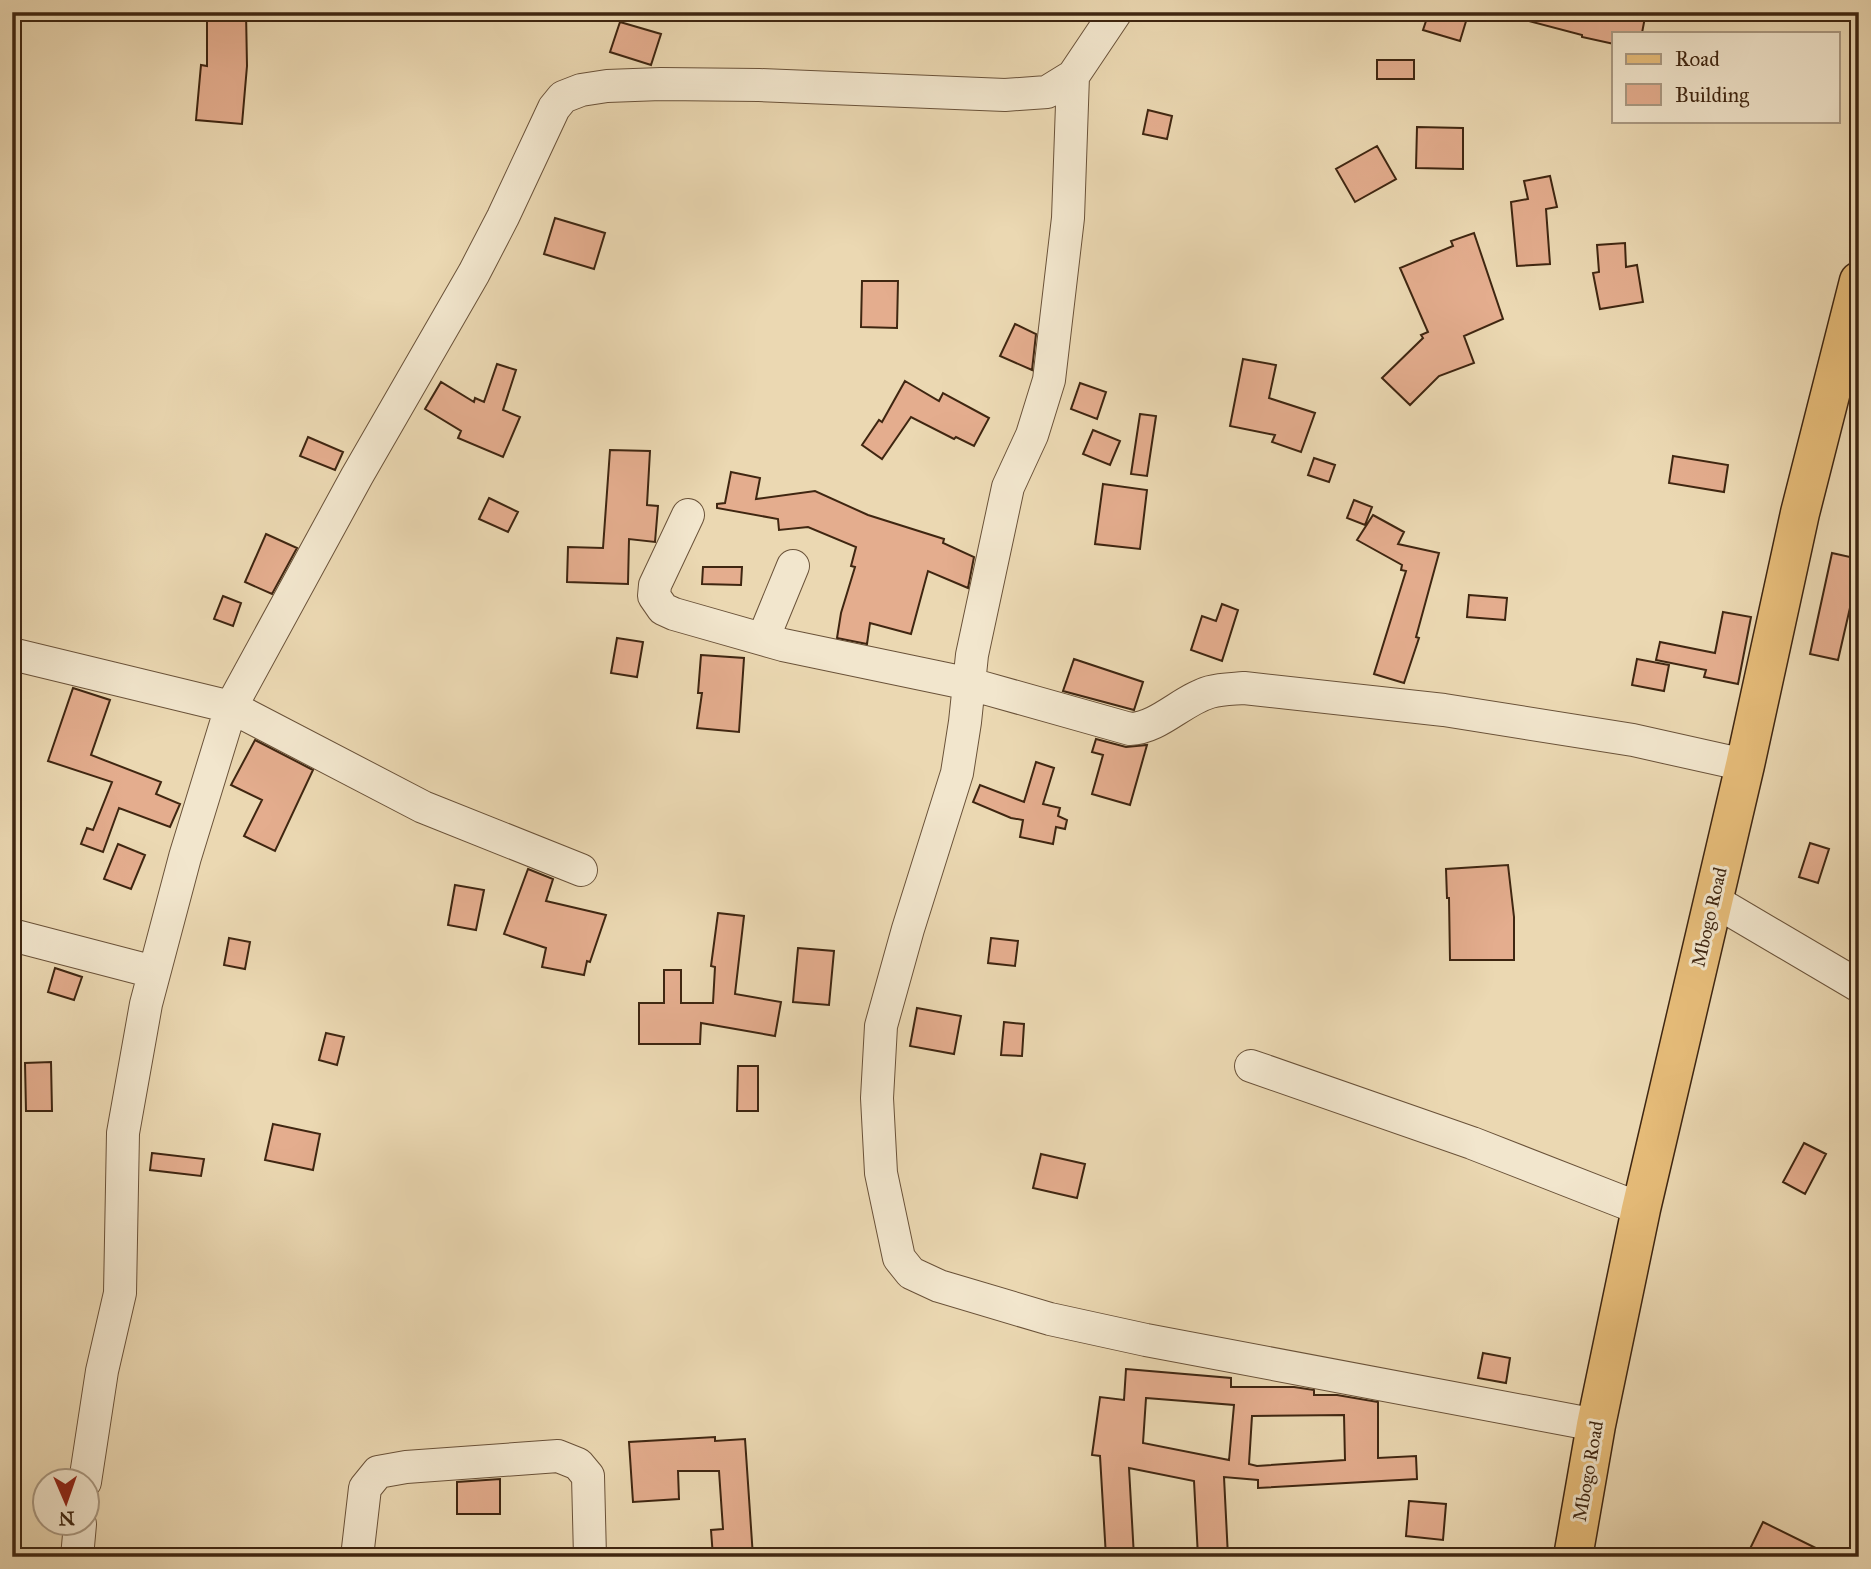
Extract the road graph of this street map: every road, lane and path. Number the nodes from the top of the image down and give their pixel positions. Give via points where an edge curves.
1 (1116, 12) edge
2 (1073, 75) junction
3 (1859, 281) edge
4 (1848, 373) edge
5 (688, 515) dead end
6 (793, 566) dead end
7 (763, 639) junction
8 (12, 654) edge
9 (970, 684) junction
10 (231, 706) junction
11 (1745, 765) junction
12 (581, 870) dead end
13 (1713, 900) junction
14 (12, 934) edge
15 (154, 972) junction
16 (1859, 985) edge
17 (1251, 1066) dead end
18 (1641, 1209) junction
19 (1596, 1425) junction
20 (87, 1468) edge
21 (79, 1538) edge
22 (77, 1557) edge
23 (357, 1557) edge
24 (590, 1557) edge
25 (1573, 1557) edge

1 - 2 street
2 - 9 street via 1068,218 1049,380 1032,435 1008,487 972,655
2 - 10 street via 1047,92 1005,95 661,84 607,86 563,97 474,272
3 - 4 main road, Mbogo Road
4 - 11 main road, Mbogo Road via 1800,513
5 - 7 street via 653,596 674,614
6 - 7 street
7 - 9 street
8 - 10 street
9 - 11 street via 1130,729 1140,729 1211,692 1244,688 1444,710 1633,740
9 - 19 street via 957,773 881,1026 877,1098 881,1173 899,1258 911,1273 1050,1319
10 - 12 street via 423,807
10 - 15 street
11 - 13 main road, Mbogo Road
13 - 16 street
13 - 18 main road, Mbogo Road
14 - 15 street
15 - 20 street via 123,1133 120,1293
17 - 18 street via 1472,1143
18 - 19 main road, Mbogo Road
19 - 25 main road, Mbogo Road
21 - 22 street
23 - 24 street via 365,1488 378,1472 558,1456 578,1464 588,1476

